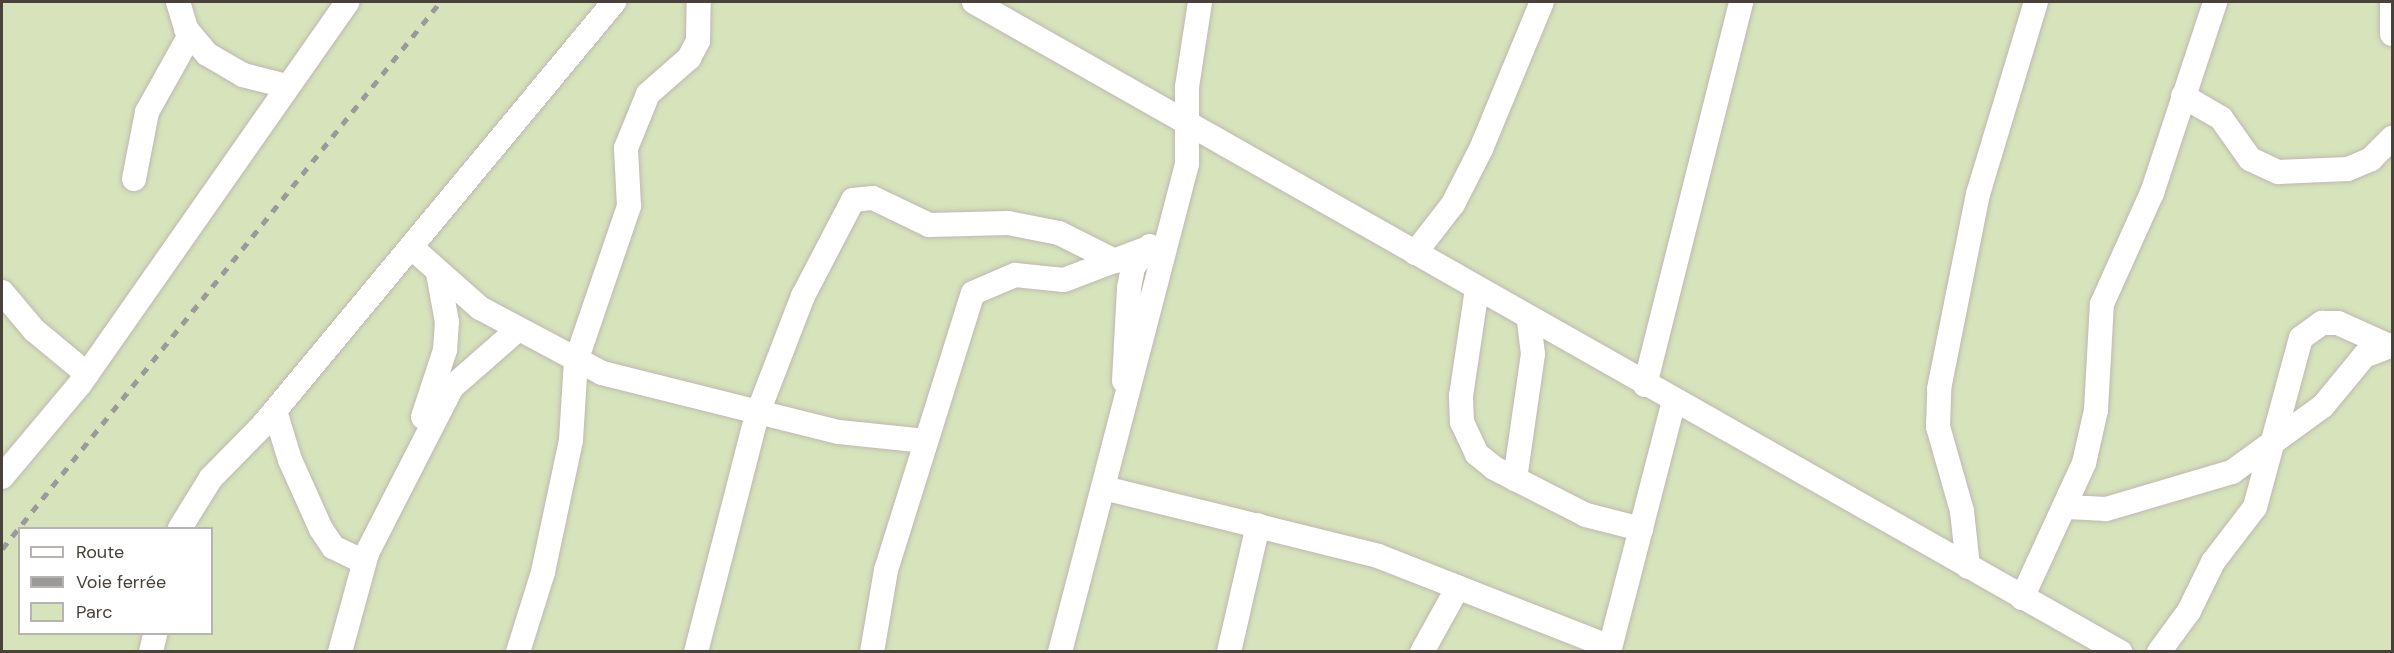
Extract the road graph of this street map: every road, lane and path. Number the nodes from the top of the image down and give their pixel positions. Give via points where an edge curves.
1 (178, 2) edge
2 (347, 2) edge
3 (614, 2) edge
4 (699, 2) edge
5 (974, 2) edge
6 (1200, 2) edge
7 (1542, 2) edge
8 (1741, 2) edge
9 (2036, 2) edge
10 (2215, 2) edge
11 (2392, 2) edge
12 (2392, 34) edge
13 (190, 35) junction
14 (286, 86) junction
15 (2183, 96) junction
16 (1188, 124) junction
17 (2392, 138) edge
18 (134, 179) dead end
19 (1169, 232) junction
20 (411, 247) junction
21 (1145, 249) junction
22 (1415, 253) junction
23 (1115, 261) junction
24 (438, 273) junction
25 (1477, 289) junction
26 (2, 292) edge
27 (1529, 319) junction
28 (517, 330) junction
29 (2391, 346) edge
30 (576, 361) junction
31 (87, 374) junction
32 (1645, 385) junction
33 (1128, 397) junction
34 (1674, 401) junction
35 (274, 411) junction
36 (757, 415) junction
37 (926, 441) junction
38 (2270, 448) junction
39 (409, 472) junction
40 (2, 477) edge
41 (1515, 479) junction
42 (1104, 488) junction
43 (2067, 507) junction
44 (1258, 525) junction
45 (181, 527) edge
46 (1641, 530) junction
47 (364, 562) junction
48 (1968, 567) junction
49 (1458, 587) junction
50 (2022, 598) junction
51 (155, 635) edge
52 (1609, 649) edge
53 (152, 651) edge
54 (340, 651) edge
55 (518, 651) edge
56 (696, 651) edge
57 (872, 651) edge
58 (1060, 651) edge
59 (1229, 651) edge
60 (1422, 651) edge
61 (2120, 651) edge
62 (2159, 651) edge

1 - 13 street
2 - 14 street
3 - 20 street
4 - 30 street via 698,41 689,58 648,94 633,125 626,148 629,206 623,232
5 - 16 street
6 - 16 street
7 - 22 street via 1482,149 1453,204
8 - 32 street
9 - 48 street via 1978,194 1939,389 1938,428 1962,511
10 - 15 street
11 - 12 street
13 - 14 street via 207,54 243,75
13 - 18 street via 147,112
14 - 31 street
15 - 17 street via 2221,118 2250,159 2278,172 2301,175 2348,169 2371,159
15 - 43 street via 2152,193 2102,304 2093,431
16 - 19 street via 1187,164
16 - 22 street
19 - 21 street
19 - 33 street
20 - 24 street
20 - 35 street
21 - 23 street
21 - 33 street via 1133,267 1124,332
22 - 25 street
23 - 36 street via 1059,233 1008,223 929,225 873,198 853,200 803,296
23 - 37 street via 1058,281 1028,275 999,279 973,292
24 - 28 street via 480,308
24 - 39 street via 447,322 445,350
25 - 27 street
25 - 41 street via 1462,366 1462,422 1477,454
26 - 31 street via 34,330
27 - 32 street
27 - 41 street via 1533,354
28 - 30 street
28 - 39 street via 452,387
29 - 38 street via 2364,356 2323,406
29 - 38 street via 2338,323 2308,331 2284,389
30 - 36 street via 622,379
30 - 55 street via 571,440 534,606
31 - 40 street
32 - 34 street
33 - 42 street
34 - 46 street
34 - 48 street
35 - 45 street via 211,478
35 - 47 street via 290,460 321,529 333,547
36 - 37 street via 839,432
36 - 56 street
37 - 57 street via 886,570
38 - 43 street via 2232,472 2150,498 2106,509
38 - 62 street via 2255,507 2213,562 2189,611
39 - 47 street
41 - 46 street via 1602,523
42 - 44 street via 1221,521
42 - 58 street
43 - 50 street
44 - 49 street via 1378,556
44 - 59 street
46 - 52 street
47 - 54 street
48 - 50 street
49 - 52 street
49 - 60 street
50 - 61 street
51 - 53 street

